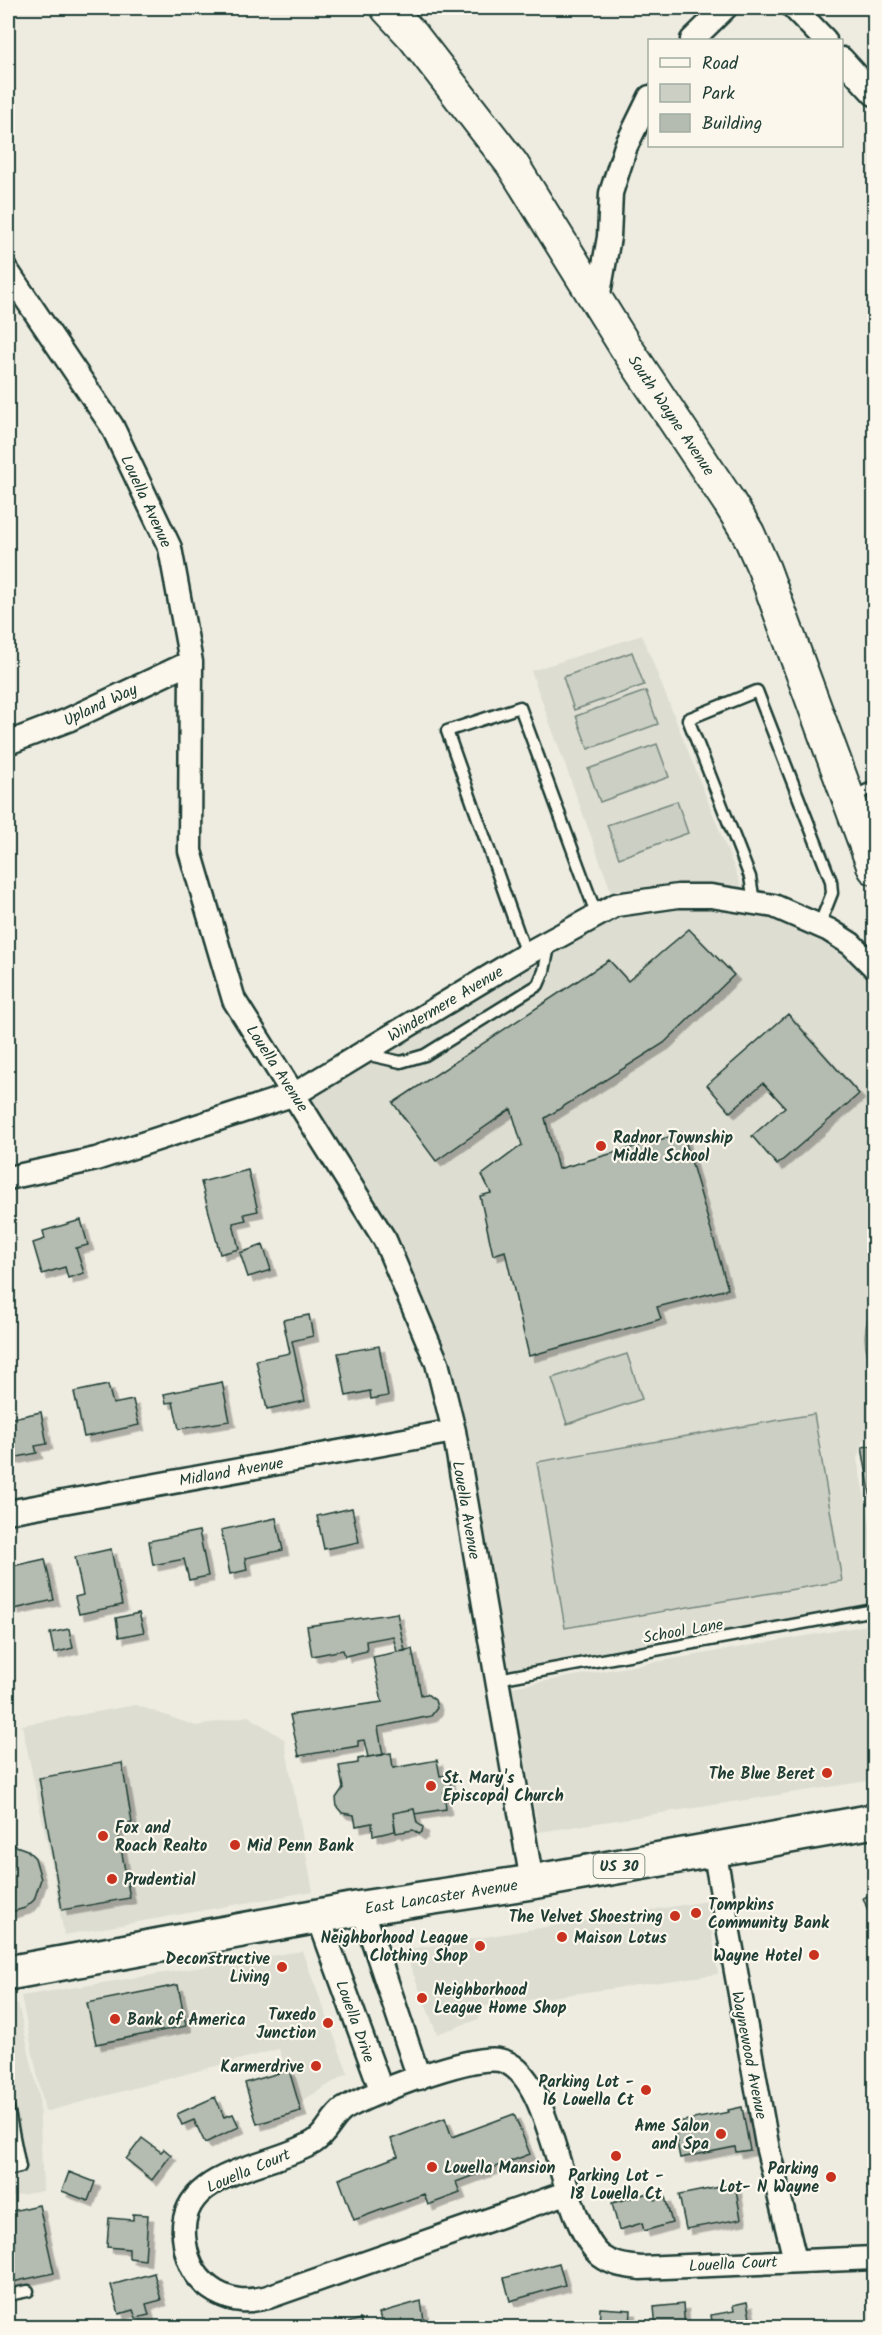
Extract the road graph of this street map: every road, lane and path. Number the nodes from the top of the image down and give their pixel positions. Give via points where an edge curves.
1 (387, 8) edge
2 (723, 8) edge
3 (794, 8) edge
4 (693, 39) edge
5 (824, 39) edge
6 (843, 60) edge
7 (874, 94) edge
8 (648, 101) edge
9 (8, 272) edge
10 (598, 299) junction
11 (191, 662) junction
12 (8, 743) edge
13 (862, 793) edge
14 (874, 868) edge
15 (754, 902) junction
16 (597, 916) junction
17 (819, 926) junction
18 (550, 942) junction
19 (526, 954) junction
20 (874, 967) edge
21 (362, 1053) junction
22 (295, 1094) junction
23 (8, 1178) edge
24 (454, 1431) junction
25 (8, 1512) edge
26 (874, 1610) edge
27 (498, 1679) junction
28 (874, 1821) edge
29 (714, 1849) junction
30 (532, 1882) junction
31 (362, 1908) junction
32 (318, 1916) junction
33 (8, 1973) edge
34 (419, 2078) junction
35 (382, 2092) junction
36 (8, 2107) edge
37 (8, 2170) edge
38 (569, 2192) junction
39 (874, 2258) edge
40 (795, 2260) junction
41 (28, 2291) dead end
42 (8, 2295) edge

1 - 10 main road, South Wayne Avenue via 512,164
2 - 4 street
3 - 5 street
6 - 7 street
8 - 10 street via 626,146 611,193 609,237
9 - 11 street, Louella Avenue via 112,426 170,548
10 - 13 main road, South Wayne Avenue via 748,533
11 - 12 street, Upland Way via 68,720
11 - 22 street, Louella Avenue via 190,851 234,1000
13 - 14 main road, South Wayne Avenue
15 - 16 street, Windermere Avenue via 678,896 616,905
15 - 17 street, Windermere Avenue via 774,906
15 - 17 lane via 750,877 688,719 757,692 831,881 832,893
16 - 18 street, Windermere Avenue
16 - 19 lane via 520,707 447,731
17 - 20 street, Windermere Avenue via 851,944
18 - 19 street, Windermere Avenue
18 - 21 lane via 538,985 426,1055 392,1062
19 - 21 street, Windermere Avenue
21 - 22 street, Windermere Avenue
22 - 23 street, Windermere Avenue via 96,1159
22 - 24 street, Louella Avenue via 386,1240 437,1363
24 - 25 street, Midland Avenue
24 - 27 street, Louella Avenue
26 - 27 lane, School Lane
27 - 30 street, Louella Avenue
28 - 29 highway, East Lancaster Avenue / US 30
29 - 30 highway, East Lancaster Avenue / US 30
29 - 40 street, Waynewood Avenue via 766,2140
30 - 31 highway, East Lancaster Avenue / US 30
31 - 32 highway, East Lancaster Avenue / US 30
31 - 34 street
32 - 33 highway, East Lancaster Avenue / US 30
32 - 35 street, Louella Drive
34 - 35 street, Louella Court
34 - 38 street, Louella Court via 489,2060 519,2069 531,2085
35 - 38 street, Louella Court via 343,2110 314,2142 206,2185 200,2191 188,2207 184,2232 189,2263 200,2280 233,2300 268,2298
36 - 37 lane via 20,2167
38 - 40 street, Louella Court via 590,2243 615,2263 640,2268
39 - 40 street, Louella Court
41 - 42 lane

